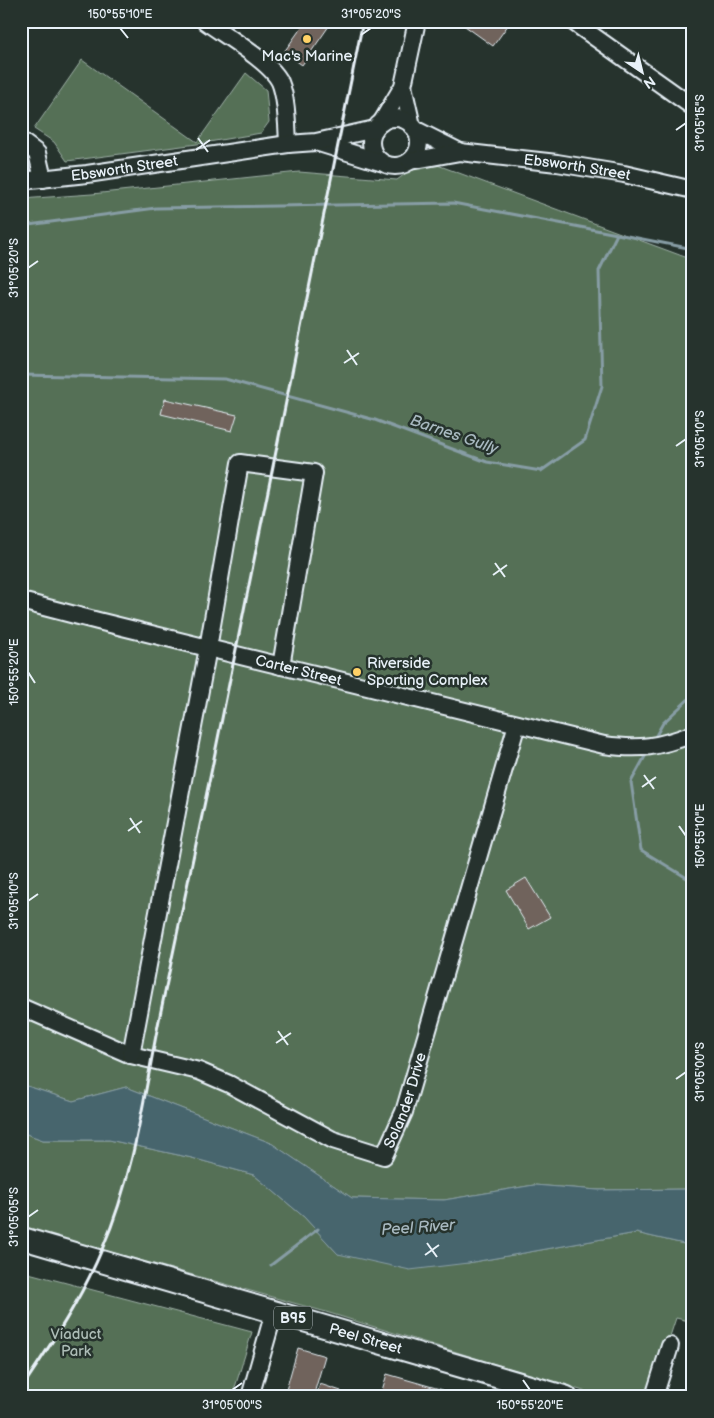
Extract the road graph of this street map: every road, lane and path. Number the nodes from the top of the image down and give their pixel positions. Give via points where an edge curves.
1 (205, 21) edge
2 (417, 21) edge
3 (572, 21) edge
4 (403, 86) junction
5 (693, 107) edge
6 (378, 126) junction
7 (414, 128) junction
8 (21, 141) edge
9 (316, 142) junction
10 (288, 144) junction
11 (460, 152) junction
12 (410, 161) junction
13 (380, 162) junction
14 (43, 179) junction
15 (21, 181) edge
16 (693, 190) edge
17 (21, 601) edge
18 (208, 648) junction
19 (281, 666) junction
20 (517, 724) junction
21 (693, 734) edge
22 (21, 1007) edge
23 (131, 1055) junction
24 (21, 1238) edge
25 (274, 1312) junction
26 (670, 1346) dead end
27 (250, 1397) edge
28 (566, 1397) edge
29 (654, 1397) edge

1 - 10 street via 274,73 282,92
2 - 4 street
3 - 5 street
4 - 6 street
4 - 7 street
6 - 7 street via 394,118
6 - 9 street, Ebsworth Street
6 - 13 street via 371,143
7 - 11 street, Ebsworth Street
7 - 12 street via 418,150
8 - 14 street via 37,152
9 - 10 street, Ebsworth Street
9 - 13 street, Ebsworth Street
10 - 14 street, Ebsworth Street
11 - 12 street, Ebsworth Street
11 - 16 street, Ebsworth Street via 557,163
12 - 13 street via 395,166
14 - 15 street, Ebsworth Street
17 - 18 street, Carter Street
18 - 19 street, Carter Street
18 - 19 street via 240,463 314,473
18 - 23 street
19 - 20 street, Carter Street
20 - 21 street, Carter Street via 624,748 656,746
20 - 23 street, Solander Drive via 404,1112 384,1156 333,1140 199,1071
22 - 23 street, Solander Drive
24 - 25 main road, Peel Street / B95
25 - 27 street
25 - 28 main road, Peel Street / B95
26 - 29 street

